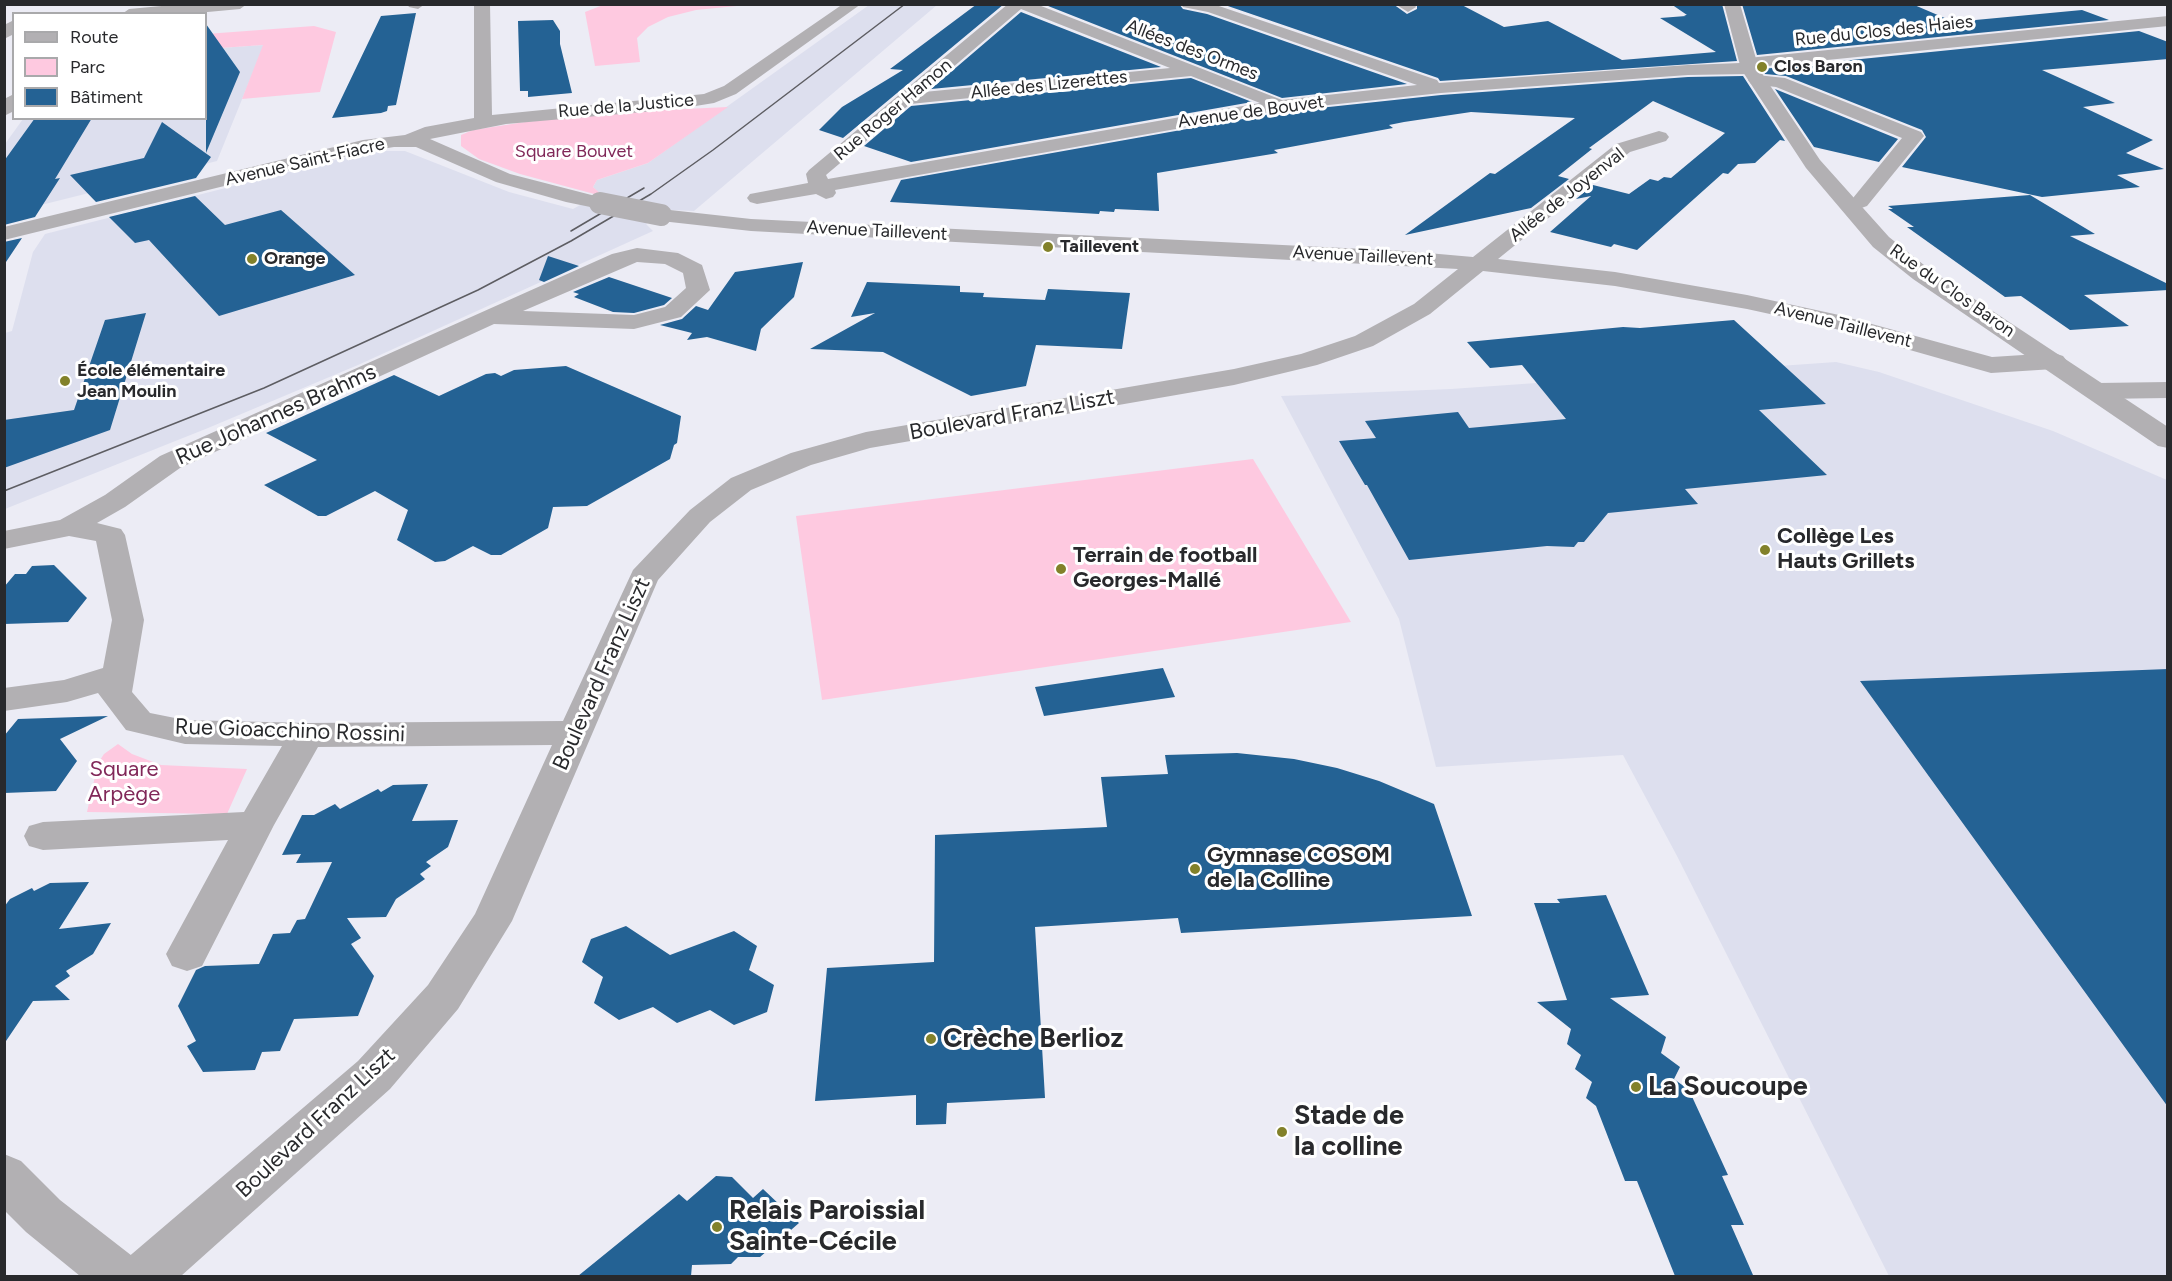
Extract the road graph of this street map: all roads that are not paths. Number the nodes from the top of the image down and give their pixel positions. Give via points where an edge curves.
1 (240, 4) edge
2 (482, 4) edge
3 (854, 4) edge
4 (1019, 4) edge
5 (1188, 4) edge
6 (1732, 4) edge
7 (151, 12) edge
8 (2168, 21) edge
9 (1191, 71) junction
10 (1752, 71) junction
11 (1441, 88) junction
12 (908, 99) junction
13 (1282, 105) junction
14 (483, 122) junction
15 (1659, 137) dead end
16 (410, 140) junction
17 (819, 185) junction
18 (757, 198) dead end
19 (1850, 206) junction
20 (661, 215) joint
21 (704, 220) junction
22 (836, 229) junction
23 (4, 234) edge
24 (637, 255) junction
25 (1481, 264) junction
26 (491, 317) junction
27 (2054, 361) junction
28 (2168, 390) edge
29 (2098, 391) junction
30 (2168, 440) edge
31 (69, 527) junction
32 (4, 540) edge
33 (119, 674) junction
34 (4, 700) edge
35 (575, 733) junction
36 (307, 735) junction
37 (255, 825) junction
38 (43, 836) dead end
39 (187, 954) dead end
40 (4, 1176) edge
41 (118, 1276) edge
42 (144, 1276) edge

1 - 7 street
2 - 14 street
3 - 14 street, Rue de la Justice via 717,96 676,104
4 - 9 street, Allées des Ormes
4 - 12 street, Rue Roger Hamon
5 - 11 street via 1212,8
6 - 10 street, Rue du Clos Baron
8 - 10 street, Rue du Clos des Haies
9 - 12 street, Allée des Lizerettes
9 - 13 street, Allées des Ormes
10 - 11 street, Avenue de Bouvet via 1688,70
10 - 19 street, Rue du Clos Baron via 1813,164
10 - 19 street via 1914,136 1860,202
11 - 13 street, Avenue de Bouvet
12 - 17 street, Rue Roger Hamon via 816,174
13 - 17 street, Avenue de Bouvet
14 - 16 street, Rue de la Justice via 432,131
15 - 25 street, Allée de Joyenval via 1623,148
16 - 20 street, Avenue Saint-Fiacre, bridge via 503,178 573,198
16 - 23 street, Avenue Saint-Fiacre via 363,146
17 - 18 street, Avenue de Bouvet
17 - 22 street, Rue Roger Hamon via 837,207 840,215
19 - 27 street, Rue du Clos Baron via 1881,242 1921,274
20 - 21 street, Avenue Taillevent
21 - 22 street, Avenue Taillevent
21 - 24 street
22 - 25 street, Avenue Taillevent
24 - 26 street, Rue Johannes Brahms
24 - 26 street, Rue Johannes Brahms via 670,258 694,270 698,290 673,312 634,322
25 - 27 street, Avenue Taillevent via 1615,279 1747,302 1841,323 1991,365
25 - 35 street, Boulevard Franz Liszt via 1422,309 1364,341 1308,360 1234,377 866,441 801,459 741,484 700,516 644,577
26 - 31 street, Rue Johannes Brahms via 170,462 115,501
27 - 29 street, Rue du Clos Baron
28 - 29 street
29 - 30 street, Rue du Clos Baron
31 - 32 street
31 - 33 street, Rue Gioacchino Rossini via 110,535 128,620
33 - 34 street via 67,691
33 - 36 street, Rue Gioacchino Rossini via 115,693 138,722 185,732
35 - 36 street, Rue Gioacchino Rossini
35 - 42 street, Boulevard Franz Liszt via 492,921 443,997 374,1075
36 - 37 street
37 - 38 street
37 - 39 street
40 - 41 street via 44,1216

